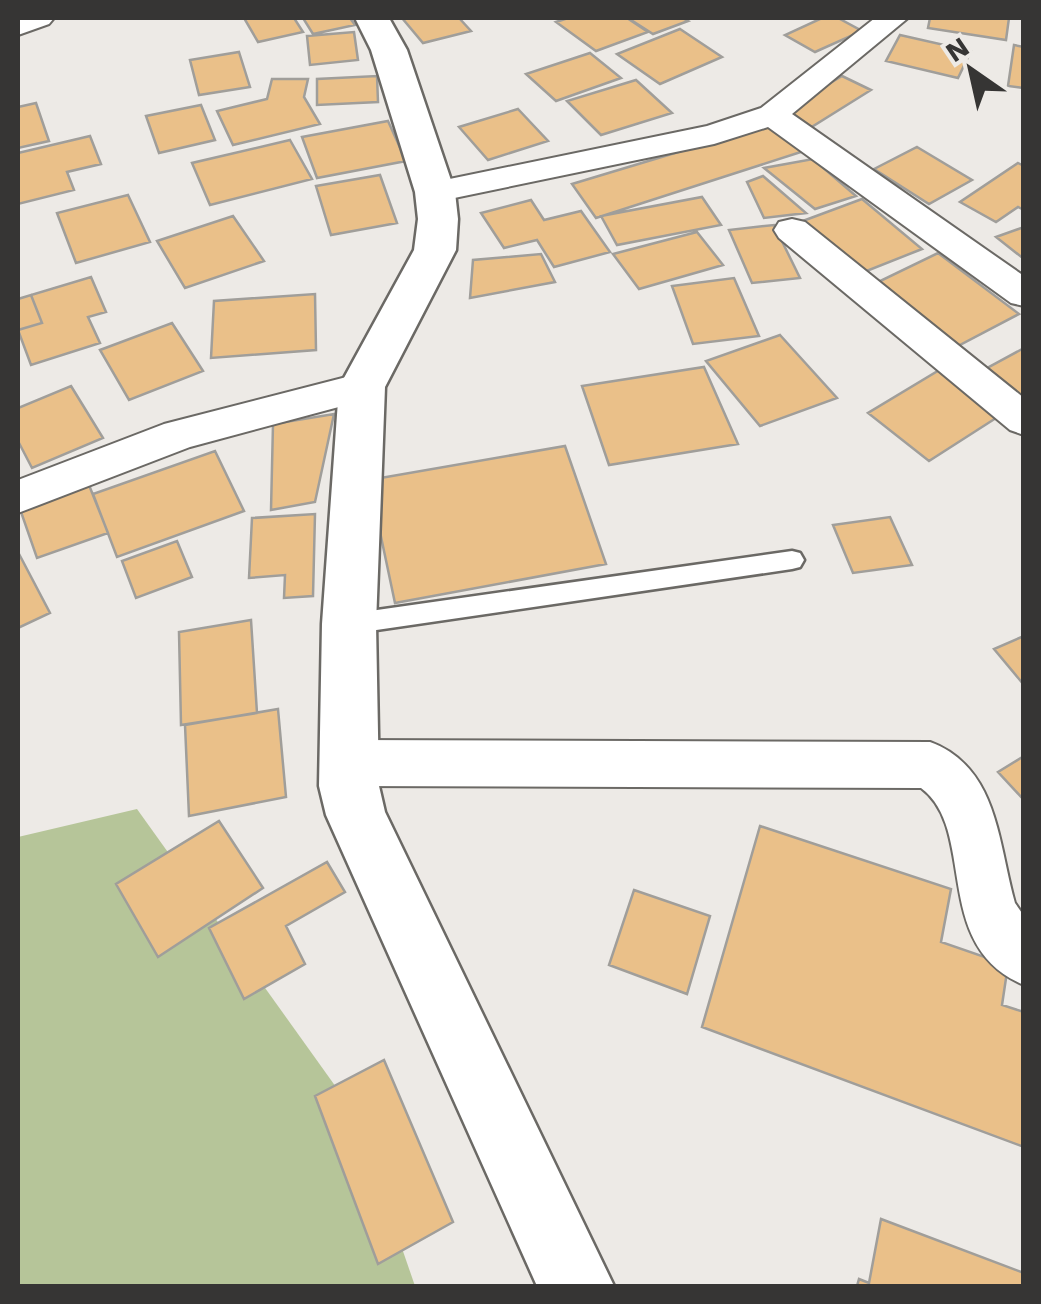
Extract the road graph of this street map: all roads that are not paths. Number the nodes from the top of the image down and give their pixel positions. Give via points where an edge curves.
1 (39, 18) edge
2 (372, 18) edge
3 (894, 18) edge
4 (18, 26) edge
5 (772, 115) junction
6 (435, 192) junction
7 (792, 230) dead end
8 (1024, 294) edge
9 (362, 387) junction
10 (1024, 420) edge
11 (18, 497) edge
12 (792, 560) dead end
13 (349, 624) junction
14 (350, 763) junction
15 (1024, 958) edge
16 (576, 1286) edge

1 - 4 street
2 - 6 street via 389,50
3 - 5 street
5 - 6 street via 714,134
5 - 8 street
6 - 9 street via 435,250
7 - 10 street
9 - 11 street via 179,435
9 - 13 street
12 - 13 lane
13 - 14 street
14 - 15 street via 930,765 960,794 988,906
14 - 16 street via 356,815

